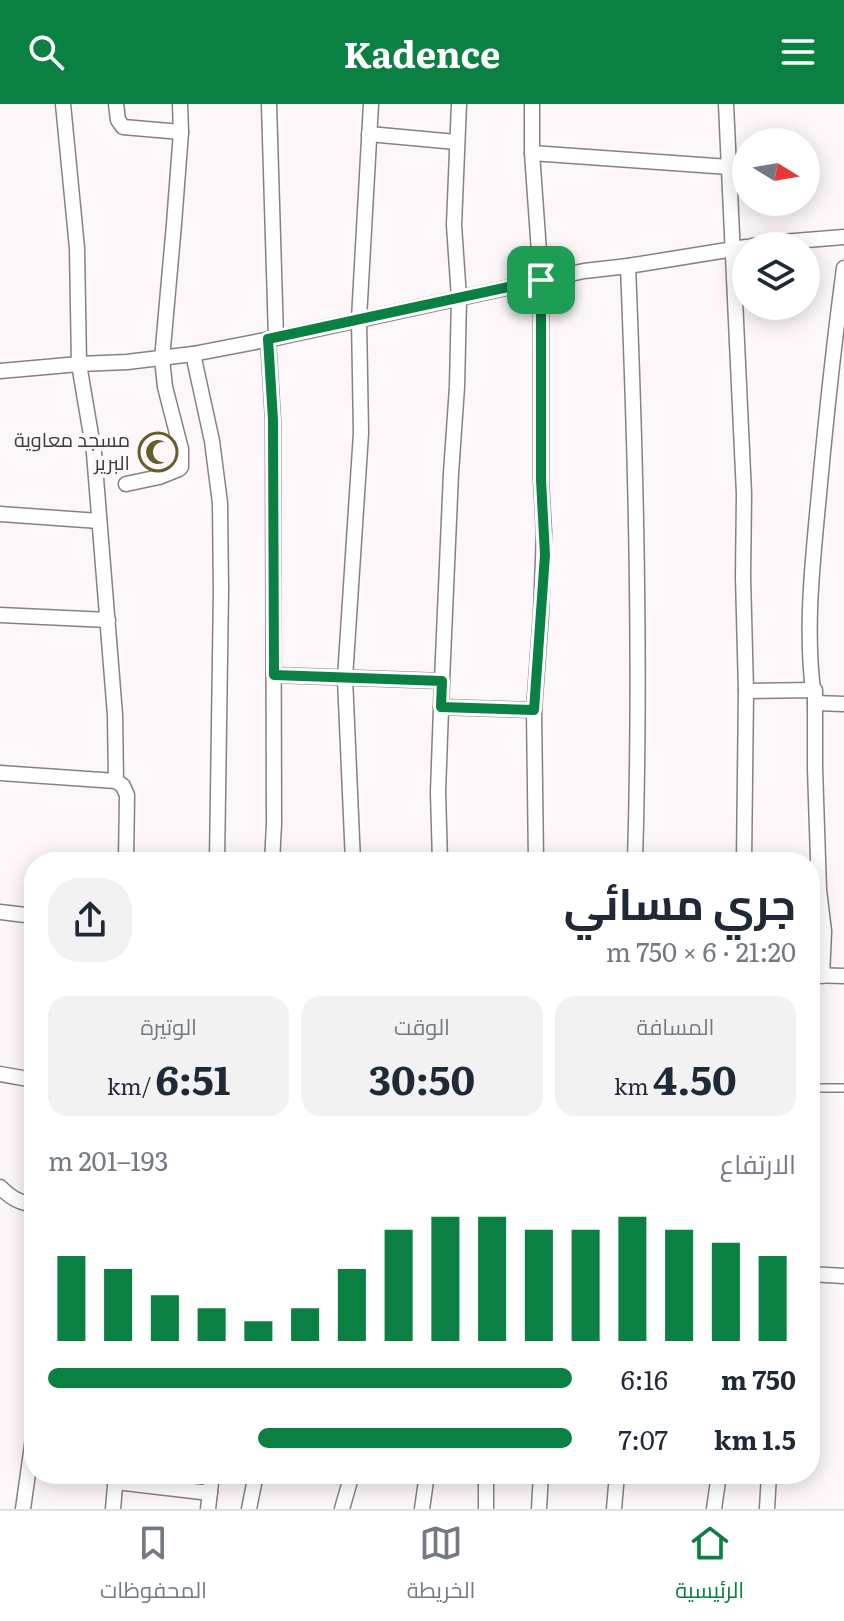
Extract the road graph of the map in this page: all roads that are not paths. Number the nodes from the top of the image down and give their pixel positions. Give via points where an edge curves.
1 (63, 104) edge
2 (116, 104) edge
3 (180, 104) edge
4 (269, 104) edge
5 (371, 104) edge
6 (459, 104) edge
7 (532, 104) edge
8 (726, 104) edge
9 (181, 132) junction
10 (369, 134) junction
11 (456, 142) junction
12 (532, 153) junction
13 (729, 167) junction
14 (738, 232) edge
15 (844, 237) edge
16 (820, 239) edge
17 (732, 249) edge
18 (628, 266) junction
19 (844, 268) edge
20 (541, 280) junction
21 (459, 298) junction
22 (359, 319) junction
23 (741, 320) edge
24 (272, 338) junction
25 (193, 354) junction
26 (162, 359) junction
27 (79, 364) junction
28 (0, 371) edge
29 (126, 484) dead end
30 (0, 514) edge
31 (99, 521) junction
32 (0, 615) edge
33 (108, 620) junction
34 (274, 675) junction
35 (345, 678) junction
36 (442, 681) junction
37 (746, 691) junction
38 (814, 697) junction
39 (844, 704) edge
40 (441, 707) junction
41 (534, 710) junction
42 (0, 773) edge
43 (116, 781) junction
44 (126, 852) edge
45 (217, 852) edge
46 (272, 852) edge
47 (353, 852) edge
48 (440, 852) edge
49 (536, 852) edge
50 (635, 852) edge
51 (744, 852) edge
52 (818, 852) edge
53 (820, 898) edge
54 (0, 912) edge
55 (24, 915) edge
56 (820, 953) edge
57 (820, 975) edge
58 (844, 976) edge
59 (0, 1074) edge
60 (24, 1078) edge
61 (820, 1088) edge
62 (844, 1088) edge
63 (0, 1187) edge
64 (24, 1204) edge
65 (820, 1275) edge
66 (844, 1276) edge
67 (27, 1484) edge
68 (115, 1484) edge
69 (154, 1484) edge
70 (211, 1484) edge
71 (254, 1484) edge
72 (349, 1484) edge
73 (426, 1484) edge
74 (486, 1484) edge
75 (540, 1484) edge
76 (616, 1484) edge
77 (718, 1484) edge
78 (768, 1484) edge
79 (210, 1493) junction
80 (23, 1509) edge
81 (113, 1509) edge
82 (208, 1509) edge
83 (249, 1509) edge
84 (342, 1509) edge
85 (422, 1509) edge
86 (486, 1509) edge
87 (539, 1509) edge
88 (614, 1509) edge
89 (714, 1509) edge
90 (767, 1509) edge

1 - 27 street via 77,248
2 - 9 street via 123,127
3 - 9 street
4 - 24 street
5 - 10 street
6 - 11 street
7 - 12 street
8 - 13 street
9 - 26 street
10 - 11 street
10 - 22 street
11 - 21 street
12 - 13 street
12 - 20 street
13 - 14 street
15 - 16 street
17 - 18 street
18 - 20 street
18 - 50 street via 638,720
19 - 38 street via 812,569 809,661
20 - 21 street
20 - 41 street via 545,555
21 - 22 street
21 - 36 street
22 - 24 street
22 - 35 street via 361,433
23 - 37 street
24 - 25 street
24 - 34 street
25 - 26 street
25 - 45 street via 220,503
26 - 27 street
26 - 29 street via 181,467
27 - 28 street
27 - 31 street
30 - 31 street
31 - 33 street
32 - 33 street
33 - 43 street
34 - 35 street
34 - 46 street
35 - 36 street
35 - 47 street
36 - 40 street
37 - 38 street
37 - 51 street
38 - 39 street
38 - 52 street
40 - 41 street
40 - 48 street
41 - 49 street
42 - 43 street
43 - 44 street via 127,795
53 - 56 street
54 - 55 street
57 - 58 street
59 - 60 street
61 - 62 lane
63 - 64 street
65 - 66 street
67 - 80 street
68 - 81 street
69 - 79 street
70 - 79 street
71 - 83 street
72 - 84 street
73 - 85 street
74 - 86 street
75 - 87 street
76 - 88 street
77 - 89 street
78 - 90 street
79 - 82 street

